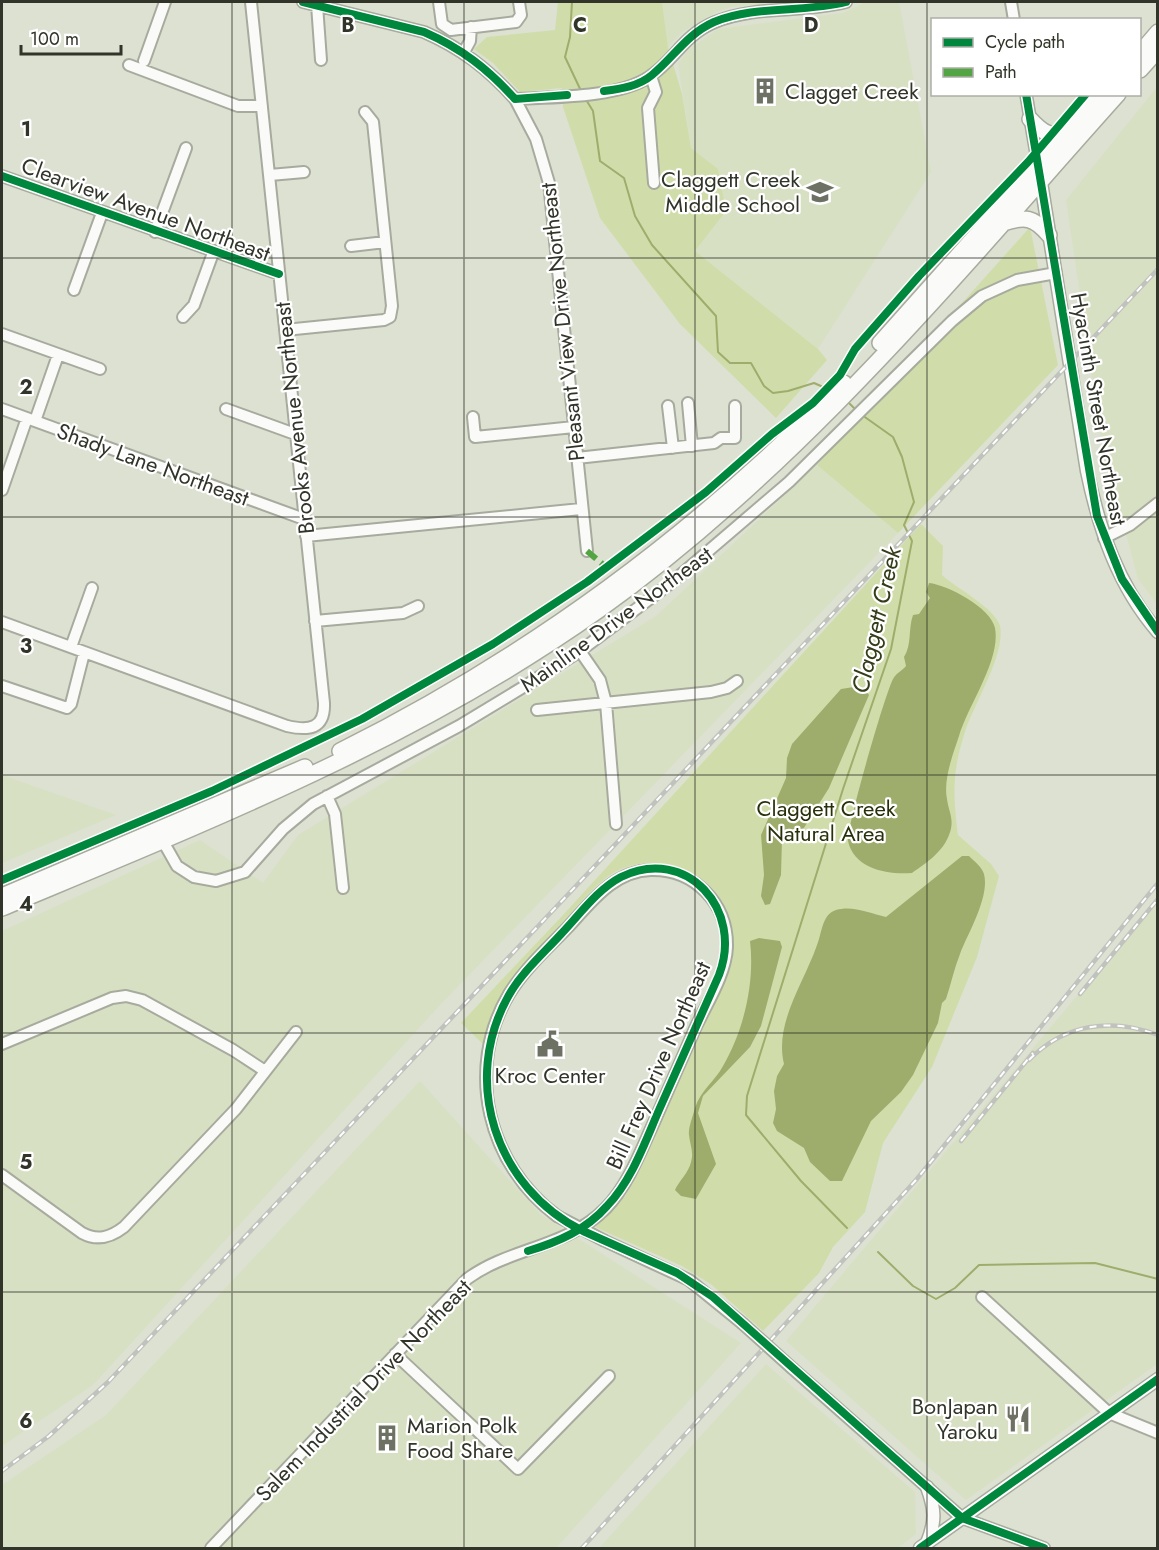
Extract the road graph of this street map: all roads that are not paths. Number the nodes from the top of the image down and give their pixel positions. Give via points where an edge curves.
1 (165, 2) edge
2 (251, 2) edge
3 (303, 2) edge
4 (439, 2) edge
5 (519, 2) edge
6 (846, 2) edge
7 (1011, 2) edge
8 (317, 5) junction
9 (1014, 18) edge
10 (471, 27) junction
11 (1158, 33) edge
12 (1158, 50) edge
13 (464, 52) junction
14 (1141, 52) edge
15 (321, 60) dead end
16 (144, 61) dead end
17 (129, 65) dead end
18 (1141, 69) edge
19 (651, 76) junction
20 (1026, 96) edge
21 (1100, 96) edge
22 (1116, 96) edge
23 (515, 99) junction
24 (262, 106) junction
25 (365, 112) dead end
26 (1030, 119) junction
27 (1069, 132) junction
28 (186, 148) dead end
29 (304, 172) dead end
30 (1040, 173) junction
31 (270, 175) junction
32 (2, 176) edge
33 (654, 183) dead end
34 (102, 213) junction
35 (1003, 223) junction
36 (155, 232) junction
37 (1049, 235) junction
38 (385, 242) junction
39 (351, 246) dead end
40 (213, 253) junction
41 (1056, 273) junction
42 (279, 274) junction
43 (74, 290) dead end
44 (183, 317) dead end
45 (285, 330) junction
46 (2, 334) edge
47 (58, 355) junction
48 (100, 369) dead end
49 (854, 380) junction
50 (688, 403) dead end
51 (668, 406) dead end
52 (735, 406) dead end
53 (2, 409) edge
54 (226, 409) dead end
55 (473, 417) dead end
56 (31, 419) junction
57 (574, 427) junction
58 (295, 434) junction
59 (692, 446) junction
60 (673, 448) junction
61 (577, 458) junction
62 (2, 490) edge
63 (1158, 503) edge
64 (581, 509) junction
65 (304, 519) junction
66 (306, 536) junction
67 (1104, 538) junction
68 (587, 551) dead end
69 (92, 588) dead end
70 (418, 606) dead end
71 (315, 621) junction
72 (2, 622) edge
73 (1158, 632) edge
74 (71, 647) junction
75 (580, 651) junction
76 (84, 652) junction
77 (736, 681) dead end
78 (2, 686) edge
79 (606, 703) junction
80 (537, 710) dead end
81 (327, 796) junction
82 (616, 824) dead end
83 (160, 835) junction
84 (343, 888) dead end
85 (2, 896) edge
86 (2, 908) edge
87 (296, 1032) dead end
88 (2, 1044) edge
89 (265, 1071) junction
90 (2, 1175) edge
91 (528, 1251) joint
92 (982, 1297) dead end
93 (395, 1354) junction
94 (609, 1376) dead end
95 (1158, 1379) edge
96 (1109, 1413) junction
97 (1158, 1433) edge
98 (927, 1487) junction
99 (962, 1518) junction
100 (923, 1546) edge
101 (211, 1548) edge
102 (1044, 1548) edge

1 - 16 street
2 - 24 street, Brooks Avenue Northeast
3 - 8 street, Pleasant View Drive Northeast
4 - 10 street via 444,28
5 - 10 street via 519,20
6 - 19 street via 713,22 680,45
7 - 9 street
8 - 13 street, Pleasant View Drive Northeast via 424,32
8 - 15 street
10 - 13 street
11 - 14 highway
12 - 18 highway
13 - 23 street, Pleasant View Drive Northeast
17 - 24 street via 238,105
19 - 23 street via 629,87
19 - 33 street via 656,92 648,108
20 - 26 street
21 - 27 highway
22 - 30 highway
23 - 57 street, Pleasant View Drive Northeast via 537,139 549,183
24 - 31 street, Brooks Avenue Northeast
25 - 38 street via 372,122
26 - 27 highway via 1051,135
26 - 30 street
27 - 30 highway
28 - 36 street
29 - 31 street
30 - 35 highway
30 - 37 main road, Hyacinth Street Northeast
30 - 49 highway
31 - 42 street, Brooks Avenue Northeast
32 - 34 street, Clearview Avenue Northeast
34 - 36 street, Clearview Avenue Northeast
34 - 43 street
35 - 37 highway via 1022,217 1032,219
35 - 49 highway
36 - 40 street, Clearview Avenue Northeast
37 - 41 main road, Hyacinth Street Northeast
38 - 39 street
38 - 45 street via 390,317
40 - 42 street, Clearview Avenue Northeast
40 - 44 street via 194,305
41 - 67 main road, Hyacinth Street Northeast via 1087,471
41 - 75 street, Mainline Drive Northeast via 1017,280 982,296 719,544
42 - 45 street, Brooks Avenue Northeast
45 - 58 street, Brooks Avenue Northeast
46 - 47 street
47 - 48 street
47 - 56 street
49 - 83 highway via 823,412 678,536 536,640 381,730
50 - 59 street
51 - 60 street
52 - 59 street via 737,436
53 - 56 street, Shady Lane Northeast
54 - 58 street
55 - 57 street via 475,437
56 - 62 street
56 - 65 street, Shady Lane Northeast
57 - 61 street, Pleasant View Drive Northeast
58 - 65 street, Brooks Avenue Northeast
59 - 60 street
60 - 61 street
61 - 64 street, Pleasant View Drive Northeast
63 - 67 street via 1130,525
64 - 66 street
64 - 68 street, Pleasant View Drive Northeast
65 - 66 street, Brooks Avenue Northeast
66 - 71 street, Brooks Avenue Northeast
67 - 73 main road, Hyacinth Street Northeast via 1127,587
69 - 74 street
70 - 71 street via 403,613
71 - 76 street, Brooks Avenue Northeast via 325,707 317,726 305,730
72 - 74 street
74 - 76 street
75 - 79 street via 600,680
75 - 81 street, Mainline Drive Northeast via 459,726
76 - 78 street via 68,708
77 - 79 street via 719,691
79 - 80 street
79 - 82 street
81 - 83 street, Mainline Drive Northeast via 298,814 244,872 226,880 204,880 187,874 177,866
81 - 84 street via 335,814
83 - 85 highway
83 - 86 highway
87 - 89 street
88 - 89 street via 112,998 126,996 142,1000
89 - 90 street via 230,1116 124,1227 109,1237 81,1233
91 - 93 street, Salem Industrial Drive Northeast via 496,1261 467,1279
91 - 98 street, Bill Frey Drive Northeast, bridge via 572,1234 597,1216 619,1193 719,975 727,950 723,919 709,894 683,876 637,871 612,883 521,978 493,1032 486,1078 489,1110 498,1141 523,1184 557,1216 605,1241 689,1280
92 - 96 street
93 - 94 street via 519,1469
93 - 101 street, Salem Industrial Drive Northeast
95 - 96 main road
96 - 97 street
96 - 99 main road
98 - 99 street, Bill Frey Drive Northeast
98 - 100 main road via 935,1512 934,1526
99 - 100 main road
99 - 102 street

